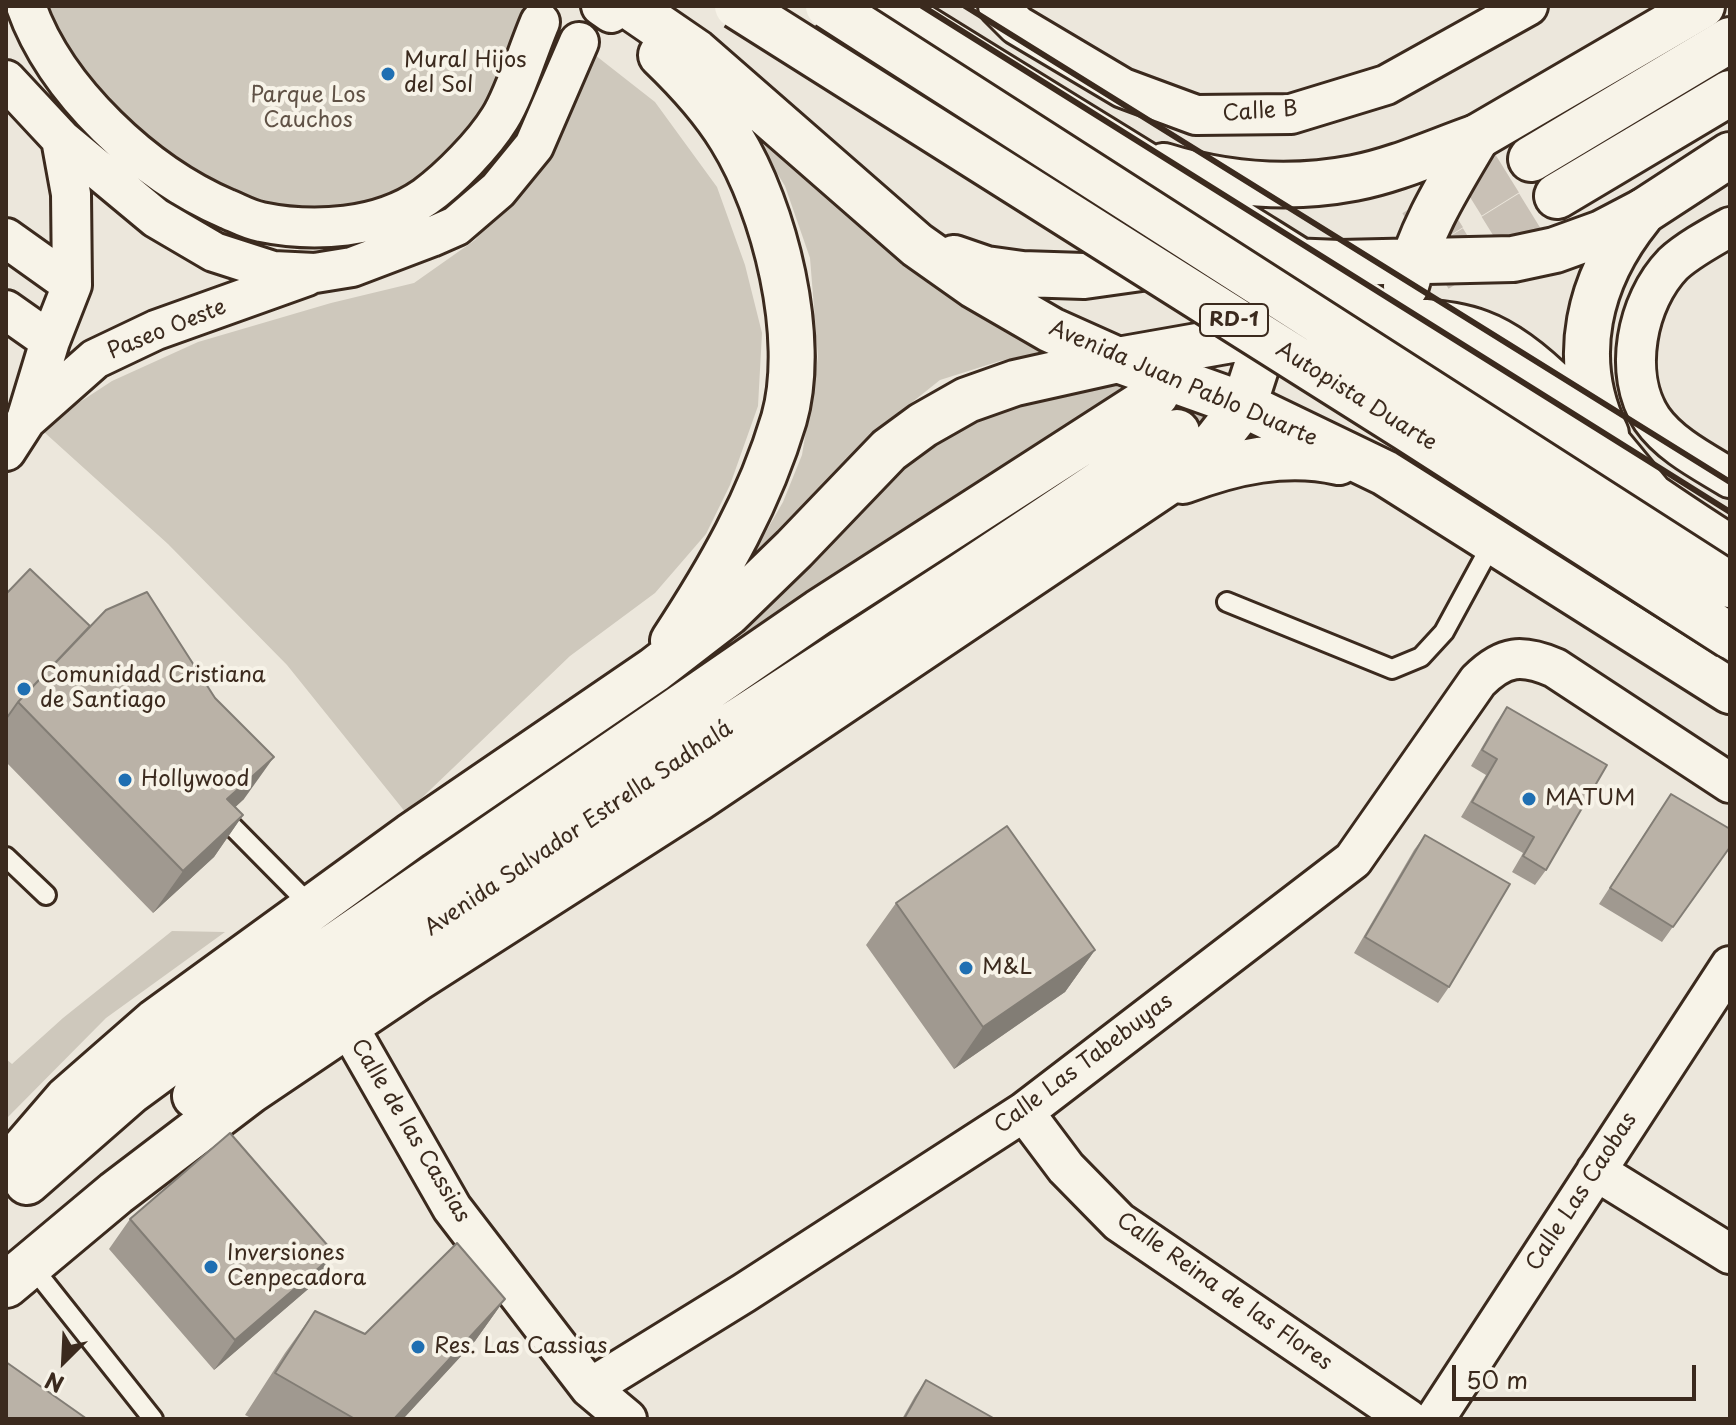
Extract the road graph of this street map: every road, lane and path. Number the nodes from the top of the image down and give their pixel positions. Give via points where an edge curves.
1 (26, 6) edge
2 (737, 6) edge
3 (828, 6) edge
4 (888, 6) edge
5 (932, 6) edge
6 (998, 6) edge
7 (1702, 6) edge
8 (611, 8) edge
9 (1511, 10) edge
10 (540, 22) dead end
11 (1730, 40) edge
12 (579, 42) dead end
13 (6, 80) edge
14 (1730, 93) edge
15 (1477, 137) junction
16 (61, 139) junction
17 (1114, 147) junction
18 (1730, 155) edge
19 (1531, 159) tunnel mouth
20 (1557, 196) tunnel mouth
21 (1644, 211) junction
22 (1730, 227) edge
23 (6, 238) edge
24 (917, 245) junction
25 (1243, 260) junction
26 (1412, 261) junction
27 (1301, 262) junction
28 (315, 273) junction
29 (1084, 276) junction
30 (72, 285) junction
31 (6, 310) edge
32 (1396, 324) junction
33 (1260, 335) junction
34 (50, 341) junction
35 (1118, 360) junction
36 (1467, 369) junction
37 (1244, 405) junction
38 (26, 420) junction
39 (6, 451) edge
40 (1616, 455) junction
41 (1395, 460) junction
42 (1730, 478) edge
43 (1155, 493) junction
44 (1657, 503) junction
45 (1494, 540) junction
46 (1730, 548) edge
47 (1730, 585) edge
48 (1227, 602) dead end
49 (1730, 636) edge
50 (654, 670) junction
51 (1730, 691) edge
52 (1730, 783) edge
53 (224, 818) edge
54 (6, 857) edge
55 (46, 895) dead end
56 (313, 908) junction
57 (1730, 966) edge
58 (348, 1026) junction
59 (1024, 1112) junction
60 (6, 1170) edge
61 (1596, 1171) junction
62 (6, 1201) edge
63 (1730, 1254) edge
64 (14, 1270) edge
65 (590, 1388) junction
66 (153, 1419) edge
67 (627, 1419) edge
68 (1408, 1419) edge
69 (1435, 1419) edge

1 - 10 street via 56,66 95,113 143,157 196,196 258,222 320,228 378,220 423,198 455,172 500,117
2 - 49 main road, Autopista Duarte / RD-1, bridge
3 - 47 main road, Autopista Duarte / RD-1, bridge
4 - 17 main road
5 - 17 street via 956,30
6 - 9 street, Calle B via 1017,25 1123,88 1196,115 1291,114 1386,85
7 - 15 main road
8 - 24 main road, Avenida Juan Pablo Duarte via 696,52
8 - 50 main road via 706,102 733,140 768,217 786,285 792,353 785,416 760,488 713,581
11 - 19 main road
12 - 28 street via 534,146 498,190 456,226 352,267
13 - 16 street
14 - 20 main road
15 - 17 main road via 1355,177 1259,185 1186,173
15 - 26 main road via 1433,210
16 - 28 street via 156,218 214,252 273,271
16 - 30 street via 71,194
17 - 25 main road via 1204,216
17 - 27 main road
17 - 29 main road via 1128,185 1131,213 1112,247
18 - 21 main road
21 - 26 main road via 1555,250 1513,259
21 - 40 main road via 1608,262 1591,309 1589,384
22 - 42 street via 1674,263 1660,282 1644,313 1636,360 1652,418 1674,441
23 - 30 street
24 - 29 main road via 986,269
24 - 35 main road, Avenida Juan Pablo Duarte via 1026,316
25 - 27 main road
25 - 29 main road via 1212,258
25 - 33 main road
26 - 27 main road
26 - 32 main road
27 - 32 main road
28 - 38 street, Paseo Oeste via 156,330 95,359
30 - 34 street
31 - 34 street
32 - 33 main road
32 - 36 main road
32 - 40 main road via 1469,329 1515,352 1553,385
32 - 41 main road
33 - 35 main road
33 - 37 main road
34 - 38 street
35 - 37 main road, Avenida Juan Pablo Duarte
35 - 50 main road via 1015,383 967,400 923,425 889,450 728,613
36 - 41 main road via 1438,372 1416,390
36 - 44 main road
37 - 41 main road, Avenida Juan Pablo Duarte
37 - 43 main road via 1201,460
38 - 39 street, Paseo Oeste
40 - 44 main road
41 - 43 main road via 1277,458 1238,463
41 - 45 main road, Avenida Juan Pablo Duarte via 1445,510
43 - 58 main road, Avenida Salvador Estrella Sadhalá
44 - 46 main road
45 - 48 lane via 1444,632 1421,657 1392,669
45 - 51 main road, Avenida Juan Pablo Duarte
50 - 56 main road
52 - 59 street, Calle Las Tabebuyas via 1555,668 1531,658 1506,660 1478,681 1353,860
53 - 56 lane
54 - 55 lane
56 - 60 main road via 155,1022 67,1099
57 - 61 street, Calle Las Caobas
58 - 64 main road, Avenida Salvador Estrella Sadhalá via 250,1091 130,1191
58 - 65 street, Calle de las Cassias via 452,1208
59 - 65 street, Calle Las Tabebuyas
59 - 68 street, Calle Reina de las Flores via 1066,1168 1119,1222
61 - 63 street
61 - 69 street, Calle Las Caobas
62 - 64 main road, Avenida Salvador Estrella Sadhalá via 131,1091 240,1011 819,612 1167,414 963,575 697,748 262,1045 73,1196
64 - 66 lane
65 - 67 street, Calle de las Cassias

